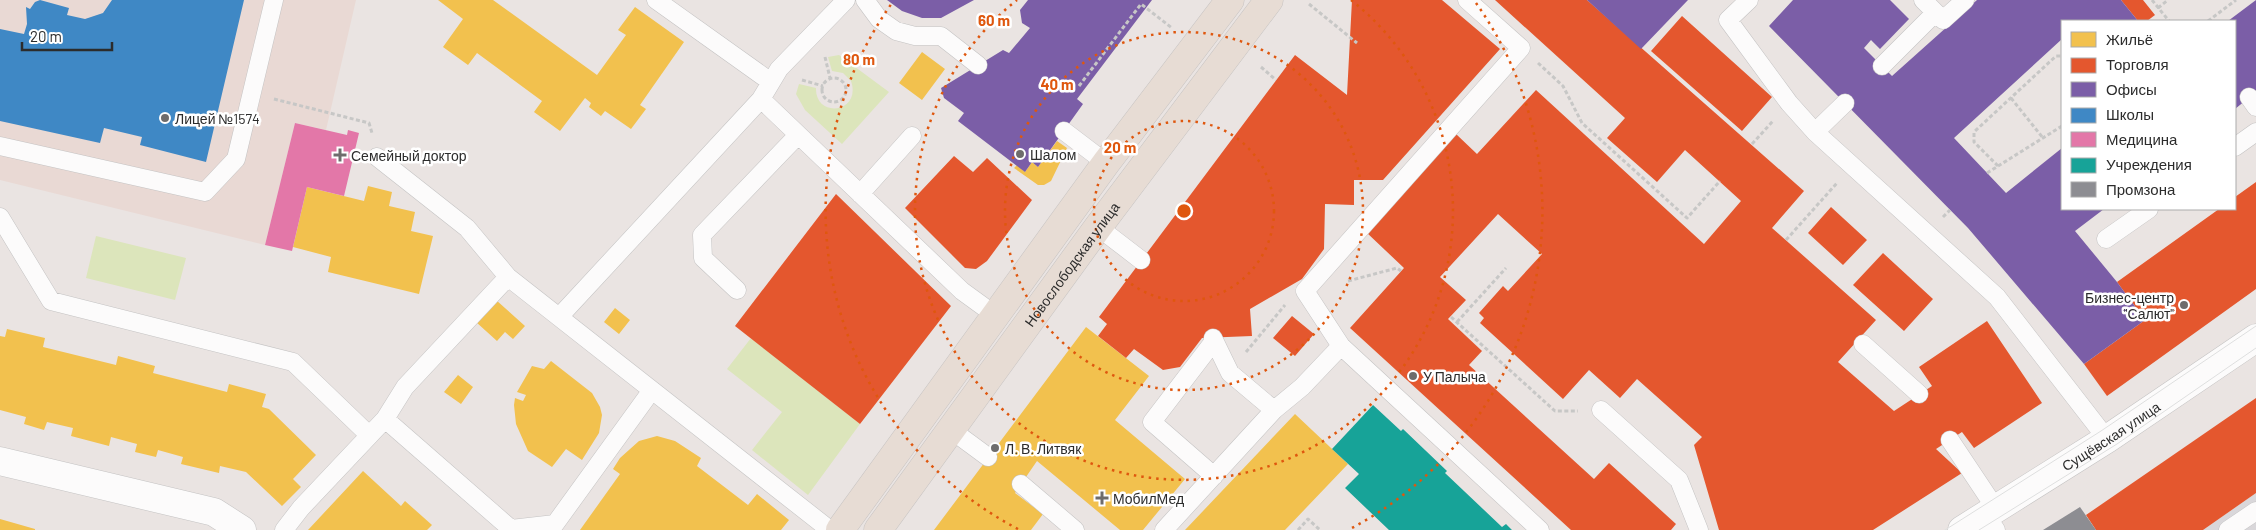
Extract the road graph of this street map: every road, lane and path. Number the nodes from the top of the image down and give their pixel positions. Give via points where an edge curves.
1 (274, 0) edge
2 (656, 0) edge
3 (846, 0) edge
4 (864, 0) edge
5 (1230, 0) edge
6 (1269, 0) edge
7 (1467, 0) edge
8 (1749, 0) edge
9 (1923, 0) edge
10 (1965, 0) edge
11 (2152, 0) edge
12 (2168, 0) edge
13 (2236, 0) edge
14 (1309, 4) dead end
15 (2158, 8) junction
16 (1935, 13) junction
17 (2168, 20) edge
18 (2209, 20) edge
19 (1173, 28) dead end
20 (1357, 43) dead end
21 (1521, 48) junction
22 (2061, 56) edge
23 (978, 65) dead end
24 (1882, 66) dead end
25 (1261, 68) dead end
26 (1276, 80) dead end
27 (771, 82) junction
28 (1079, 86) dead end
29 (822, 91) joint
30 (252, 94) junction
31 (2011, 98) junction
32 (760, 99) junction
33 (1789, 103) junction
34 (1845, 103) dead end
35 (2061, 127) edge
36 (1064, 131) dead end
37 (1815, 132) junction
38 (2256, 132) edge
39 (798, 135) junction
40 (912, 136) dead end
41 (2043, 138) junction
42 (1752, 144) dead end
43 (0, 146) edge
44 (2236, 146) edge
45 (377, 157) joint
46 (1106, 164) junction
47 (1852, 166) junction
48 (1998, 166) junction
49 (1987, 173) dead end
50 (1720, 181) dead end
51 (860, 194) junction
52 (2148, 210) edge
53 (0, 217) edge
54 (1098, 227) junction
55 (1786, 240) dead end
56 (2106, 240) dead end
57 (1141, 260) dead end
58 (1506, 268) dead end
59 (1401, 272) dead end
60 (508, 276) junction
61 (736, 290) dead end
62 (1306, 291) junction
63 (995, 316) junction
64 (559, 317) junction
65 (1451, 317) dead end
66 (1457, 322) junction
67 (2256, 338) edge
68 (1863, 344) dead end
69 (1341, 346) junction
70 (1230, 373) junction
71 (652, 390) junction
72 (1919, 394) dead end
73 (1274, 410) junction
74 (1601, 410) joint
75 (384, 419) junction
76 (950, 429) junction
77 (369, 435) junction
78 (2108, 439) junction
79 (1950, 440) dead end
80 (988, 457) dead end
81 (0, 461) edge
82 (1214, 476) junction
83 (1021, 484) dead end
84 (2256, 511) edge
85 (1993, 518) edge
86 (242, 530) edge
87 (284, 530) edge
88 (830, 530) edge
89 (840, 530) edge
90 (878, 530) edge
91 (1075, 530) edge
92 (1164, 530) edge
93 (1298, 530) edge
94 (1320, 530) edge
95 (1540, 530) edge
96 (1699, 530) edge
97 (1962, 530) edge
98 (2228, 530) edge

1 - 30 lane
2 - 27 lane
3 - 27 lane via 779,69
4 - 23 lane via 879,19 896,31 915,36 941,36
5 - 46 main road
6 - 54 main road, Новослободская улица
7 - 21 lane
8 - 33 lane via 1728,20
9 - 16 lane
10 - 16 lane via 1943,20
11 - 15 path
12 - 15 path
13 - 18 path
14 - 20 path
15 - 17 path
16 - 24 lane
19 - 28 path via 1141,4
21 - 50 path via 1563,86 1582,123 1687,218
21 - 62 lane
22 - 31 path via 2056,56
25 - 26 path
27 - 32 lane
29 - 29 path via 828,100 838,101 845,95 846,86 840,79 833,78 825,82
30 - 43 lane via 236,159 205,192
30 - 45 path via 369,123
31 - 41 path
31 - 48 path via 1974,132 1974,142
32 - 39 lane
32 - 64 lane
33 - 37 lane
33 - 42 path
34 - 37 lane
35 - 41 path
36 - 46 lane
37 - 47 lane
38 - 44 lane
39 - 51 lane
39 - 61 lane via 702,235 703,258
40 - 51 lane
41 - 48 path
45 - 60 lane via 467,228
46 - 63 main road
47 - 55 path
47 - 78 lane via 1997,297
48 - 49 path
51 - 63 lane via 962,291
52 - 56 lane
53 - 77 lane via 51,301 293,362
54 - 57 lane
54 - 76 main road, Новослободская улица
58 - 66 path
59 - 62 path via 1397,268
60 - 64 lane
60 - 75 lane via 405,387
62 - 69 lane
62 - 70 path via 1280,308
63 - 89 main road
64 - 71 lane
65 - 66 path
66 - 74 path via 1555,411
67 - 78 street, Сущёвская улица
68 - 72 lane
69 - 73 lane via 1302,388
69 - 95 lane
70 - 73 lane
70 - 82 lane via 1214,340 1152,422
71 - 75 lane via 554,524 511,529
71 - 88 lane
73 - 82 lane
74 - 96 lane via 1679,480
75 - 77 lane
76 - 80 lane
76 - 90 main road, Новослободская улица
77 - 87 lane
78 - 85 street, Сущёвская улица
79 - 85 lane
81 - 86 street via 214,512
82 - 92 lane
83 - 91 lane
84 - 98 lane
85 - 97 street, Сущёвская улица
93 - 94 path via 1308,519

